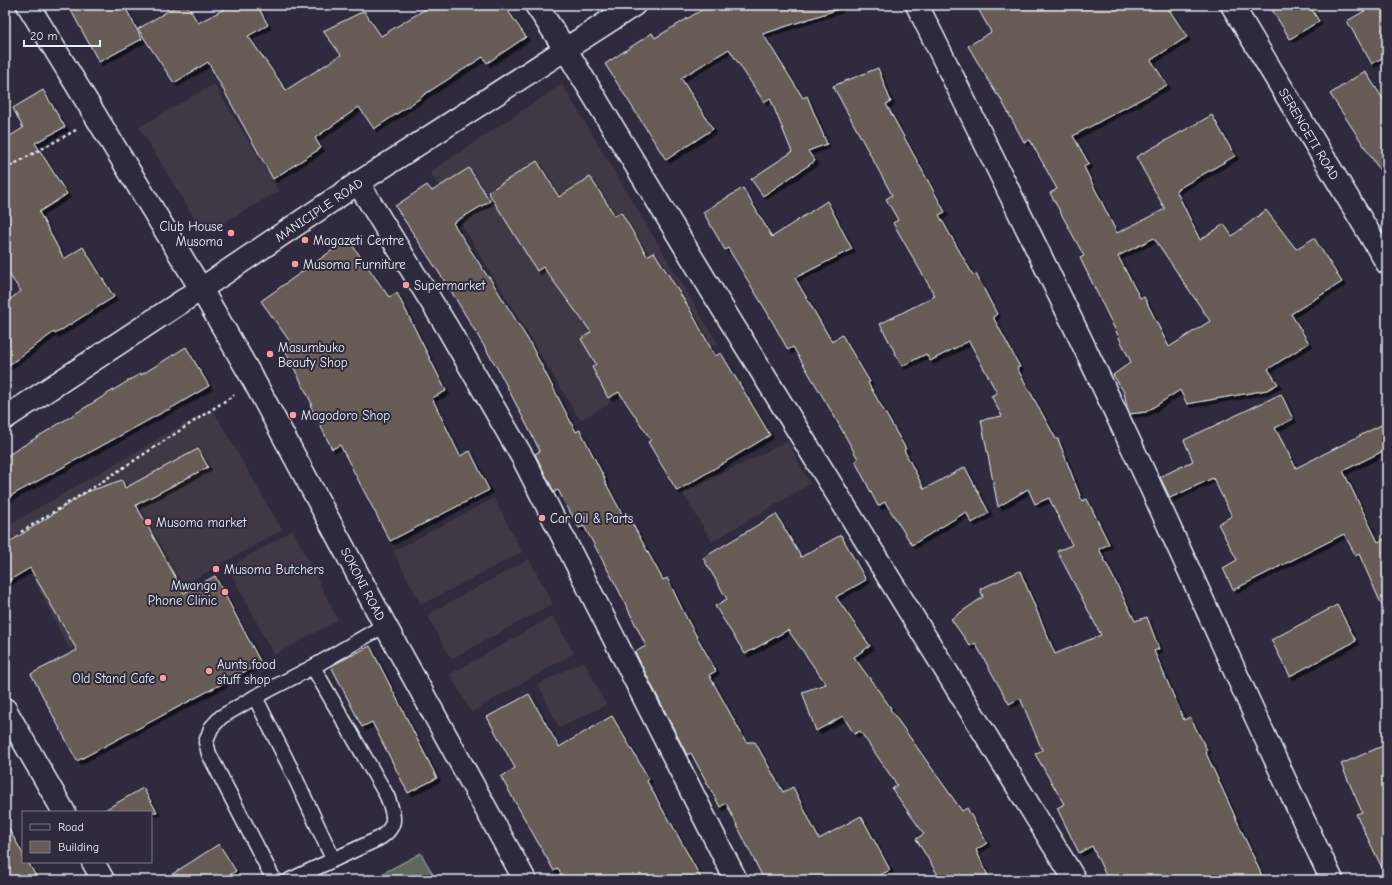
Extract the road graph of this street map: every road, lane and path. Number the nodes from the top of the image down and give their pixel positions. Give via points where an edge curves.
1 (28, 5) edge
2 (536, 5) edge
3 (634, 5) edge
4 (917, 5) edge
5 (1232, 5) edge
6 (566, 50) junction
7 (98, 118) junction
8 (5, 169) edge
9 (358, 183) junction
10 (1387, 263) edge
11 (201, 289) junction
12 (254, 381) junction
13 (5, 418) edge
14 (20, 532) dead end
15 (385, 625) junction
16 (313, 667) junction
17 (255, 697) junction
18 (5, 709) edge
19 (63, 811) edge
20 (333, 859) junction
21 (94, 863) edge
22 (103, 880) edge
23 (274, 880) edge
24 (290, 880) edge
25 (525, 880) edge
26 (736, 880) edge
27 (1075, 880) edge
28 (1332, 880) edge

1 - 7 street, SOKONI ROAD
2 - 6 street
3 - 6 street, MANICIPLE ROAD
4 - 28 street via 1130,441 1285,783
5 - 10 street, SERENGETI ROAD
6 - 9 street, MANICIPLE ROAD
6 - 27 street
7 - 8 path
7 - 11 street, SOKONI ROAD
9 - 11 street, MANICIPLE ROAD
9 - 26 street via 447,327 524,460
11 - 12 street, SOKONI ROAD
11 - 13 street, MANICIPLE ROAD
12 - 14 path via 97,485
12 - 15 street, SOKONI ROAD
15 - 16 lane
15 - 25 street, SOKONI ROAD
16 - 17 lane
16 - 20 lane via 393,809 394,824 387,833
17 - 20 lane
17 - 23 lane via 221,717 211,728 206,742 209,754
18 - 19 street
20 - 24 lane
21 - 22 street

